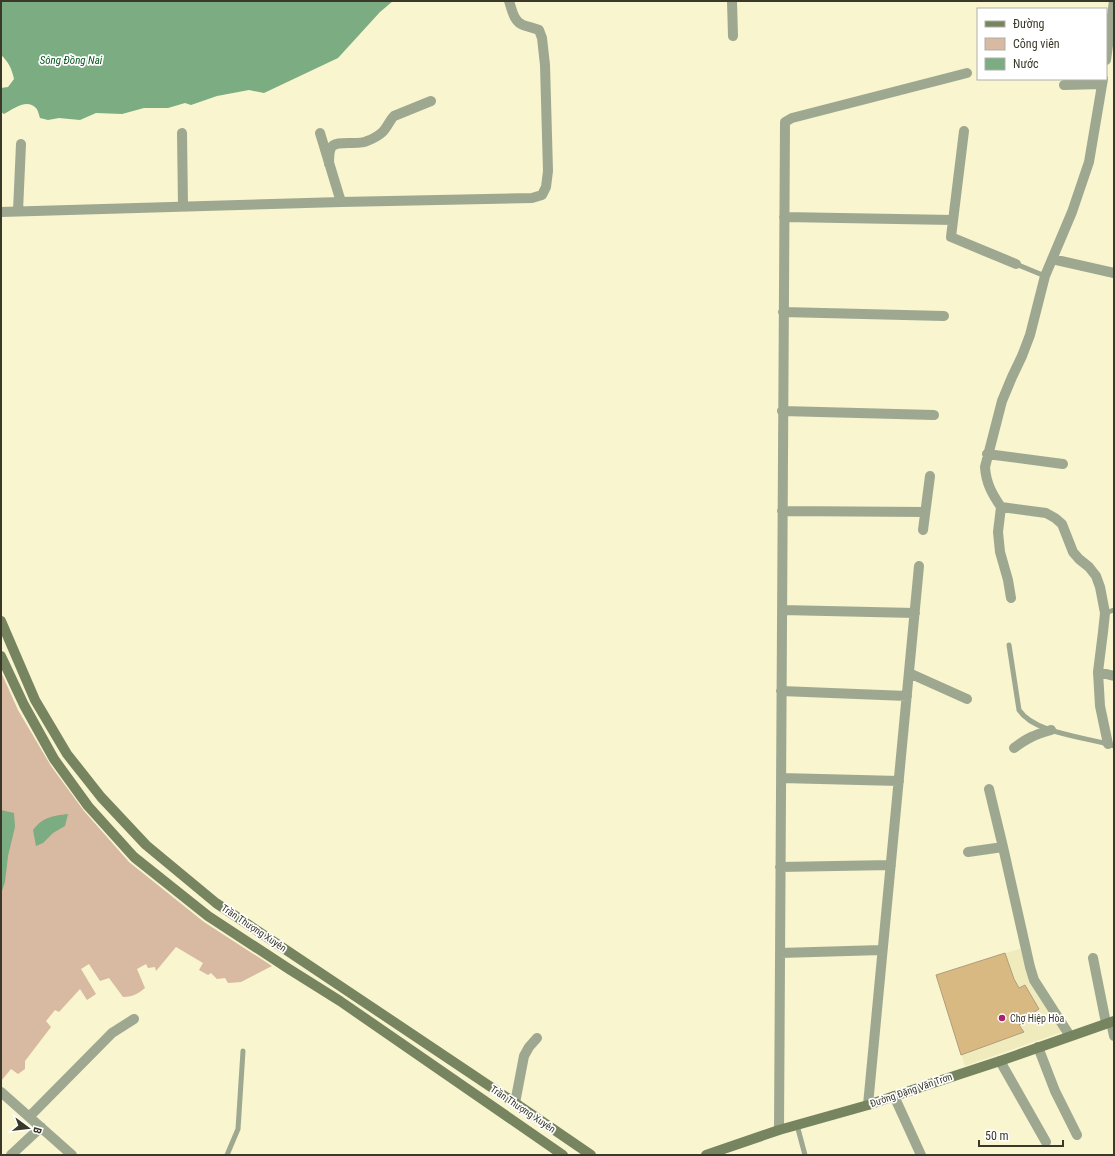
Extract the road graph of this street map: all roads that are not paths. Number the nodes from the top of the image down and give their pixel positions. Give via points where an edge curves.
1 (509, 1) edge
2 (732, 1) edge
3 (1114, 1) edge
4 (1110, 23) edge
5 (733, 36) dead end
6 (1107, 51) edge
7 (967, 73) dead end
8 (1103, 82) edge
9 (1064, 85) dead end
10 (430, 101) dead end
11 (964, 131) dead end
12 (182, 133) dead end
13 (320, 133) dead end
14 (21, 144) dead end
15 (329, 164) junction
16 (341, 202) junction
17 (183, 206) junction
18 (18, 211) junction
19 (1, 212) edge
20 (784, 217) junction
21 (953, 220) junction
22 (1052, 259) junction
23 (1016, 264) joint
24 (1114, 273) edge
25 (1045, 276) junction
26 (783, 312) junction
27 (944, 316) dead end
28 (782, 411) junction
29 (934, 415) dead end
30 (987, 454) junction
31 (1063, 464) dead end
32 (930, 476) dead end
33 (1001, 507) junction
34 (782, 511) junction
35 (925, 512) junction
36 (922, 530) dead end
37 (919, 566) dead end
38 (1011, 598) dead end
39 (782, 610) junction
40 (1109, 611) edge
41 (915, 613) junction
42 (1, 621) edge
43 (1009, 645) dead end
44 (1, 656) edge
45 (1098, 672) junction
46 (909, 673) junction
47 (1114, 676) edge
48 (781, 692) junction
49 (907, 696) junction
50 (967, 698) dead end
51 (1050, 730) junction
52 (1111, 745) edge
53 (1014, 748) dead end
54 (781, 778) junction
55 (899, 781) junction
56 (989, 789) dead end
57 (1003, 847) junction
58 (968, 852) dead end
59 (891, 865) junction
60 (780, 867) junction
61 (882, 950) junction
62 (780, 952) junction
63 (1093, 958) dead end
64 (134, 1019) dead end
65 (1110, 1022) edge
66 (1070, 1036) junction
67 (1114, 1036) edge
68 (537, 1038) dead end
69 (1038, 1047) junction
70 (243, 1051) dead end
71 (1000, 1061) junction
72 (1, 1092) edge
73 (894, 1096) junction
74 (515, 1103) junction
75 (868, 1105) junction
76 (29, 1117) junction
77 (797, 1125) junction
78 (41, 1127) junction
79 (779, 1130) junction
80 (1078, 1135) dead end
81 (1046, 1142) dead end
82 (551, 1150) edge
83 (11, 1155) edge
84 (72, 1155) edge
85 (227, 1155) edge
86 (564, 1155) edge
87 (591, 1155) edge
88 (706, 1155) edge
89 (805, 1155) edge
90 (921, 1155) edge

1 - 16 street via 516,20 522,25 539,30 542,38 548,171 542,195 532,198
2 - 5 street
3 - 4 street
4 - 6 street
7 - 20 street via 792,118 785,122
8 - 9 street
8 - 22 street via 1089,162
10 - 15 street via 394,116 383,132 366,142 334,145 331,148
11 - 21 street
12 - 17 street
13 - 15 street
14 - 18 street
15 - 16 street
16 - 17 street
17 - 18 street
18 - 19 street
20 - 21 street
20 - 26 street
21 - 23 street via 951,237
22 - 24 street
22 - 25 street
23 - 25 lane
25 - 30 street via 1030,335 1002,401
26 - 27 street
26 - 28 street
28 - 29 street
28 - 34 street
30 - 31 street
30 - 33 street via 985,477
32 - 35 street
33 - 38 street via 998,532 1000,552
33 - 40 street via 1046,514 1062,524 1073,552 1096,576
34 - 35 street
34 - 39 street
35 - 36 street
37 - 41 street
39 - 41 street
39 - 48 street
40 - 45 street via 1103,632
41 - 46 street
42 - 74 main road, Trần Thượng Xuyên via 35,700 67,754 101,797 146,846 216,903
43 - 51 lane via 1019,710 1031,722
44 - 82 main road, Trần Thượng Xuyên via 54,759 88,806 134,857 208,916 340,1001
45 - 47 street
45 - 52 street via 1100,706
46 - 49 street
46 - 50 street
48 - 49 street
48 - 54 street
49 - 55 street
51 - 52 lane
51 - 53 street via 1030,737
54 - 55 street
54 - 60 street
55 - 59 street
56 - 57 street
57 - 58 street
57 - 66 street via 1034,980
59 - 60 street
59 - 61 street
60 - 62 street
61 - 62 street
61 - 75 street
62 - 79 street
63 - 65 street
64 - 76 street via 112,1033
65 - 66 main road, Đường Đặng Văn Trơn
65 - 67 street
66 - 69 main road, Đường Đặng Văn Trơn
68 - 74 street via 524,1056
69 - 71 main road, Đường Đặng Văn Trơn
69 - 80 street via 1055,1091
70 - 85 lane via 238,1129
71 - 73 main road, Đường Đặng Văn Trơn
71 - 81 street
72 - 76 street
73 - 75 main road, Đường Đặng Văn Trơn
73 - 90 street
74 - 87 main road, Trần Thượng Xuyên
75 - 77 main road, Đường Đặng Văn Trơn
76 - 78 street
77 - 79 main road, Đường Đặng Văn Trơn
77 - 89 lane
78 - 83 street
78 - 84 street
79 - 88 main road, Đường Đặng Văn Trơn
82 - 86 main road, Trần Thượng Xuyên

